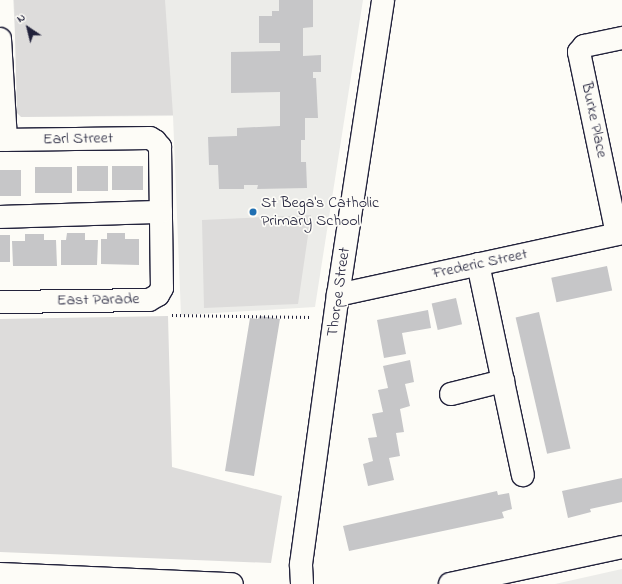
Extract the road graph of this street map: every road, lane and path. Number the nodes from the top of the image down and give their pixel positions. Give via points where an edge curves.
1 (383, 0) edge
2 (622, 38) edge
3 (0, 39) edge
4 (3, 140) edge
5 (155, 141) joint
6 (161, 212) junction
7 (0, 217) edge
8 (619, 234) edge
9 (478, 264) junction
10 (338, 295) junction
11 (0, 302) edge
12 (172, 315) dead end
13 (313, 317) dead end
14 (503, 381) junction
15 (451, 394) dead end
16 (522, 475) dead end
17 (622, 547) edge
18 (0, 574) edge
19 (232, 584) edge
20 (302, 584) edge
21 (450, 584) edge

1 - 10 street, Thorpe Street
2 - 8 street, Burke Place via 584,46 580,52
3 - 4 street
4 - 5 street, Earl Street via 150,138
5 - 6 street, East Parade via 160,147
6 - 7 street
6 - 11 street, East Parade via 162,288 158,295 149,300
8 - 9 street, Frederic Street
9 - 10 street, Frederic Street
9 - 14 street
10 - 20 street, Thorpe Street via 301,564
12 - 13 path
14 - 15 street
14 - 16 street
17 - 21 street
18 - 19 street

